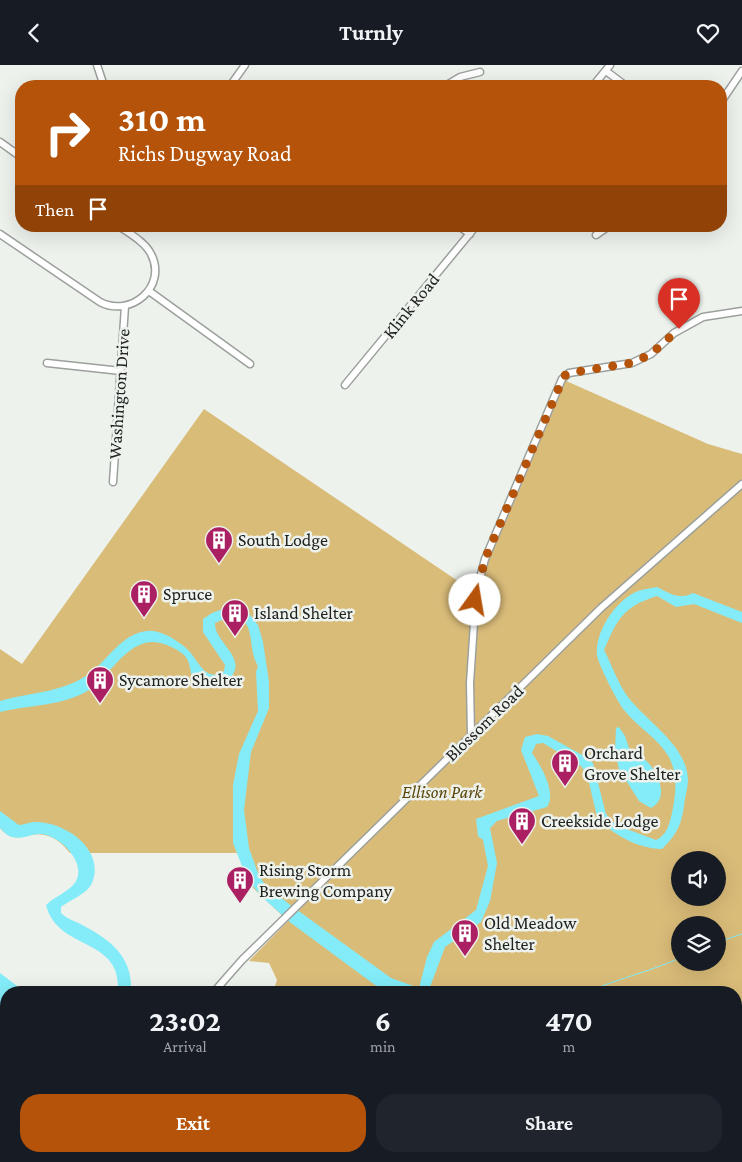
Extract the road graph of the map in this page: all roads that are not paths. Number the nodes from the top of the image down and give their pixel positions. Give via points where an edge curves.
1 (97, 65) edge
2 (243, 66) edge
3 (608, 68) edge
4 (742, 71) edge
5 (480, 72) dead end
6 (102, 80) edge
7 (234, 80) edge
8 (455, 80) edge
9 (598, 80) edge
10 (620, 80) edge
11 (727, 93) edge
12 (0, 142) edge
13 (15, 153) edge
14 (132, 232) edge
15 (467, 232) edge
16 (600, 232) edge
17 (0, 233) edge
18 (470, 234) joint
19 (596, 235) dead end
20 (149, 291) junction
21 (126, 306) junction
22 (742, 311) edge
23 (47, 363) dead end
24 (250, 364) dead end
25 (121, 371) junction
26 (345, 385) dead end
27 (113, 482) dead end
28 (742, 484) edge
29 (471, 735) junction
30 (219, 986) edge

1 - 6 street
2 - 7 street
3 - 9 street
3 - 10 street
4 - 11 street
5 - 8 street
12 - 13 street
14 - 20 street via 153,259 155,272
15 - 18 street
16 - 19 street
17 - 21 street via 100,302 112,307
18 - 26 street, Klink Road
20 - 21 street via 140,300
20 - 24 street
21 - 25 street, Washington Drive
22 - 29 street via 703,317 679,329 651,354 632,363 569,373 562,379 485,559 476,593 470,675
23 - 25 street
25 - 27 street, Washington Drive
28 - 29 street, Blossom Road via 601,608
29 - 30 street, Blossom Road

